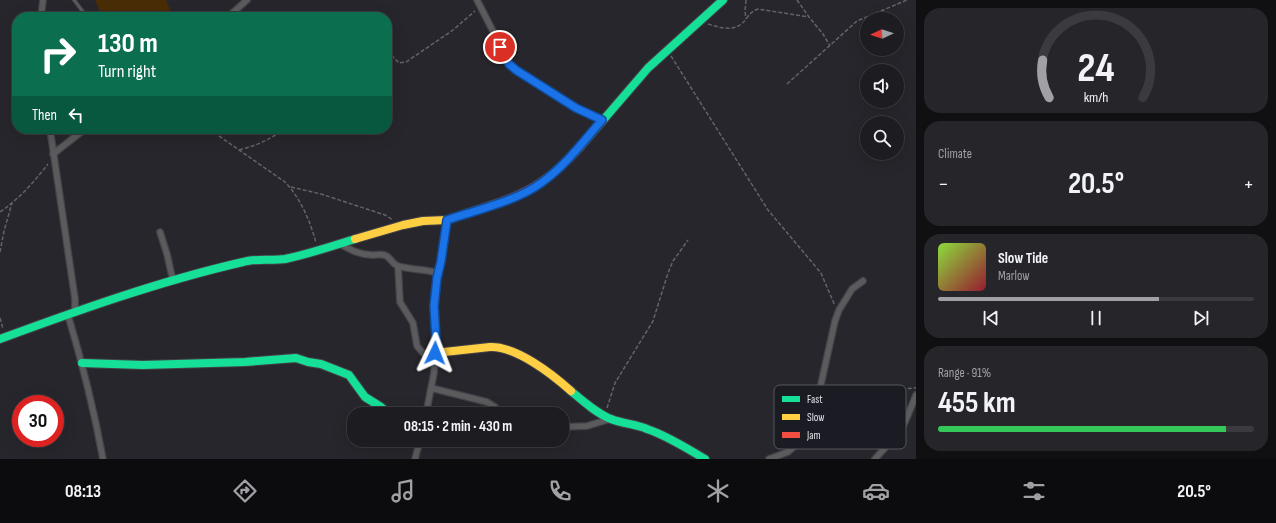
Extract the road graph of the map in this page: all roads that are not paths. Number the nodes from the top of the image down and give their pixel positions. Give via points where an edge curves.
1 (43, 0) edge
2 (74, 0) edge
3 (247, 0) edge
4 (723, 0) edge
5 (479, 2) edge
6 (42, 12) edge
7 (83, 12) edge
8 (234, 12) edge
9 (602, 120) junction
10 (51, 134) edge
11 (79, 134) edge
12 (53, 156) junction
13 (447, 220) junction
14 (160, 232) dead end
15 (340, 244) junction
16 (398, 266) junction
17 (438, 273) junction
18 (174, 281) junction
19 (863, 281) dead end
20 (72, 313) junction
21 (3, 338) edge
22 (435, 353) junction
23 (82, 363) junction
24 (821, 385) edge
25 (431, 388) junction
26 (916, 395) edge
27 (380, 407) edge
28 (427, 407) edge
29 (494, 407) edge
30 (607, 416) junction
31 (906, 419) edge
32 (569, 427) edge
33 (417, 447) edge
34 (791, 449) edge
35 (884, 449) edge
36 (103, 459) edge
37 (415, 459) edge
38 (705, 459) edge
39 (769, 459) edge
40 (875, 459) edge

1 - 6 street
2 - 7 lane
3 - 8 street
4 - 9 street via 648,68
5 - 9 street via 509,64 576,108
9 - 13 street via 569,159 540,184 516,198
10 - 12 street
11 - 12 street
12 - 20 street via 75,299
13 - 15 street via 403,224
13 - 17 street
14 - 18 street
15 - 16 street via 363,254 383,254
15 - 18 street via 284,259 245,261
16 - 17 street
16 - 22 street via 400,302 413,323 417,346 423,353
17 - 22 street via 434,306
18 - 20 street
19 - 24 street via 852,289 838,312
20 - 21 street
20 - 23 street
22 - 25 street
22 - 30 street via 485,347 508,349 537,365
23 - 27 street via 143,365 296,358 349,375 365,397
23 - 36 street
25 - 28 street
25 - 29 street via 487,402
26 - 31 street
30 - 32 street via 587,426
30 - 38 street via 644,428 680,444
33 - 37 street
34 - 39 street
35 - 40 street

